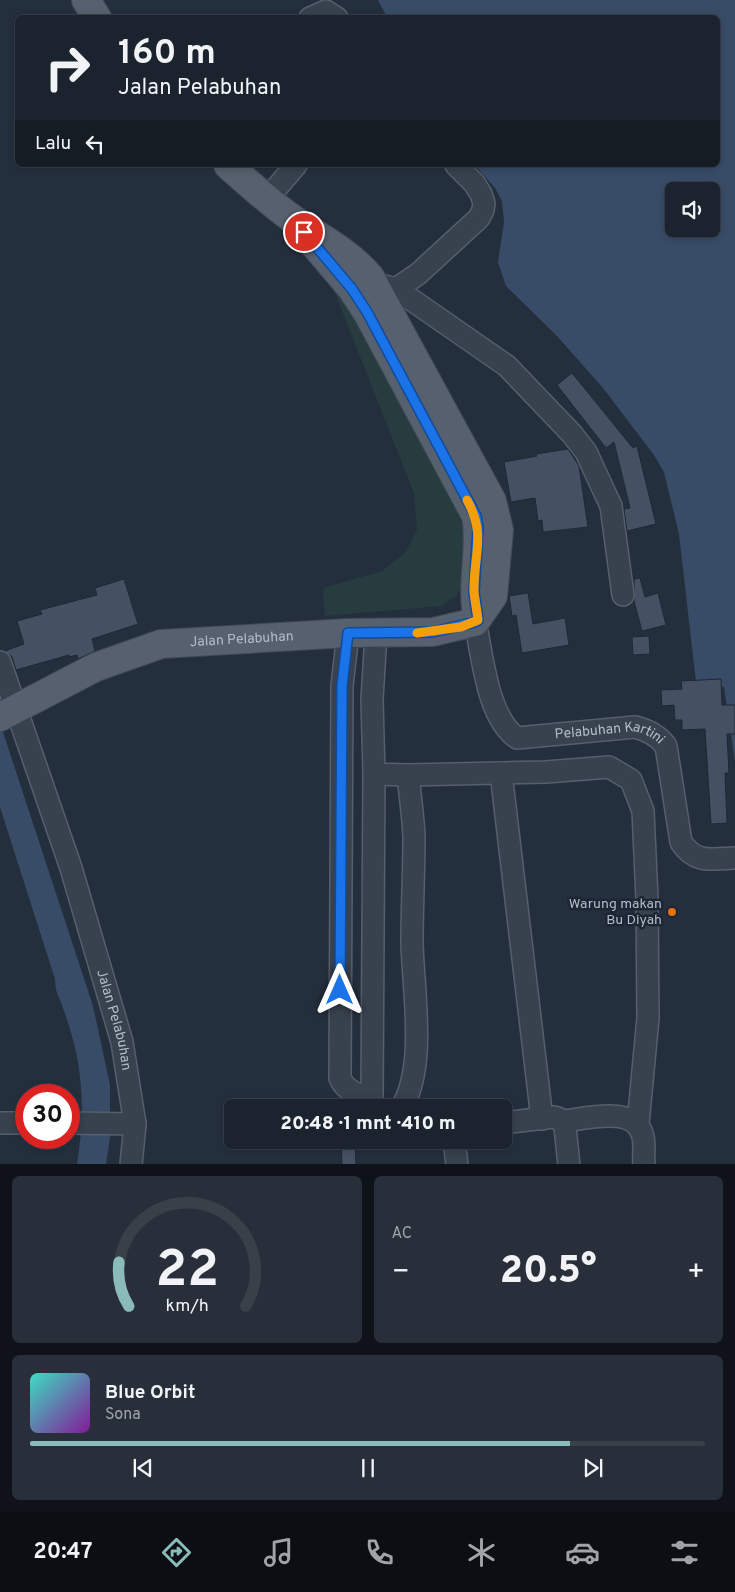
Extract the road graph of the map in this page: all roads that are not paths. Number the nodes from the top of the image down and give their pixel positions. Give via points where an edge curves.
1 (86, 0) edge
2 (95, 15) edge
3 (317, 15) edge
4 (332, 15) edge
5 (230, 167) edge
6 (294, 167) edge
7 (458, 167) edge
8 (267, 199) junction
9 (376, 290) junction
10 (623, 595) dead end
11 (476, 621) junction
12 (348, 633) junction
13 (376, 634) junction
14 (0, 662) edge
15 (7, 714) edge
16 (501, 773) junction
17 (374, 774) junction
18 (408, 775) junction
19 (735, 858) edge
20 (366, 1099) edge
21 (373, 1099) edge
22 (406, 1099) edge
23 (552, 1120) junction
24 (0, 1123) edge
25 (15, 1123) edge
26 (80, 1123) edge
27 (512, 1123) edge
28 (125, 1124) junction
29 (638, 1124) junction
30 (455, 1149) edge
31 (131, 1164) edge
32 (457, 1164) edge
33 (569, 1164) edge
34 (644, 1164) edge

1 - 2 main road
3 - 4 street via 326,11
5 - 8 main road
6 - 8 street
7 - 9 street via 481,194 484,203 479,218 418,274
8 - 9 main road via 357,262
9 - 10 street via 507,366 572,434 586,452 612,506
9 - 11 main road via 492,501 487,516 499,530 493,596
11 - 13 main road, Jalan Pelabuhan via 433,632
11 - 19 street, Pelabuhan Kartini via 494,706 507,731 517,738 635,727 645,729 666,746 681,842 688,853 710,860
12 - 13 main road, Jalan Pelabuhan
12 - 15 main road, Jalan Pelabuhan via 161,644 96,667
12 - 20 street via 342,686 340,1078 348,1089
13 - 17 street via 372,699
14 - 15 street
15 - 28 street, Jalan Pelabuhan via 88,923 122,1042
16 - 18 street
16 - 23 street
16 - 29 street via 609,767 631,780 643,811 648,978 648,1018
17 - 18 street
17 - 21 street
18 - 22 street via 414,834 412,943 417,1012 414,1068
23 - 27 street
23 - 29 street via 622,1115
23 - 33 street via 565,1127
24 - 25 street
26 - 28 street
28 - 31 street, Jalan Pelabuhan
29 - 34 street via 644,1137
30 - 32 street

